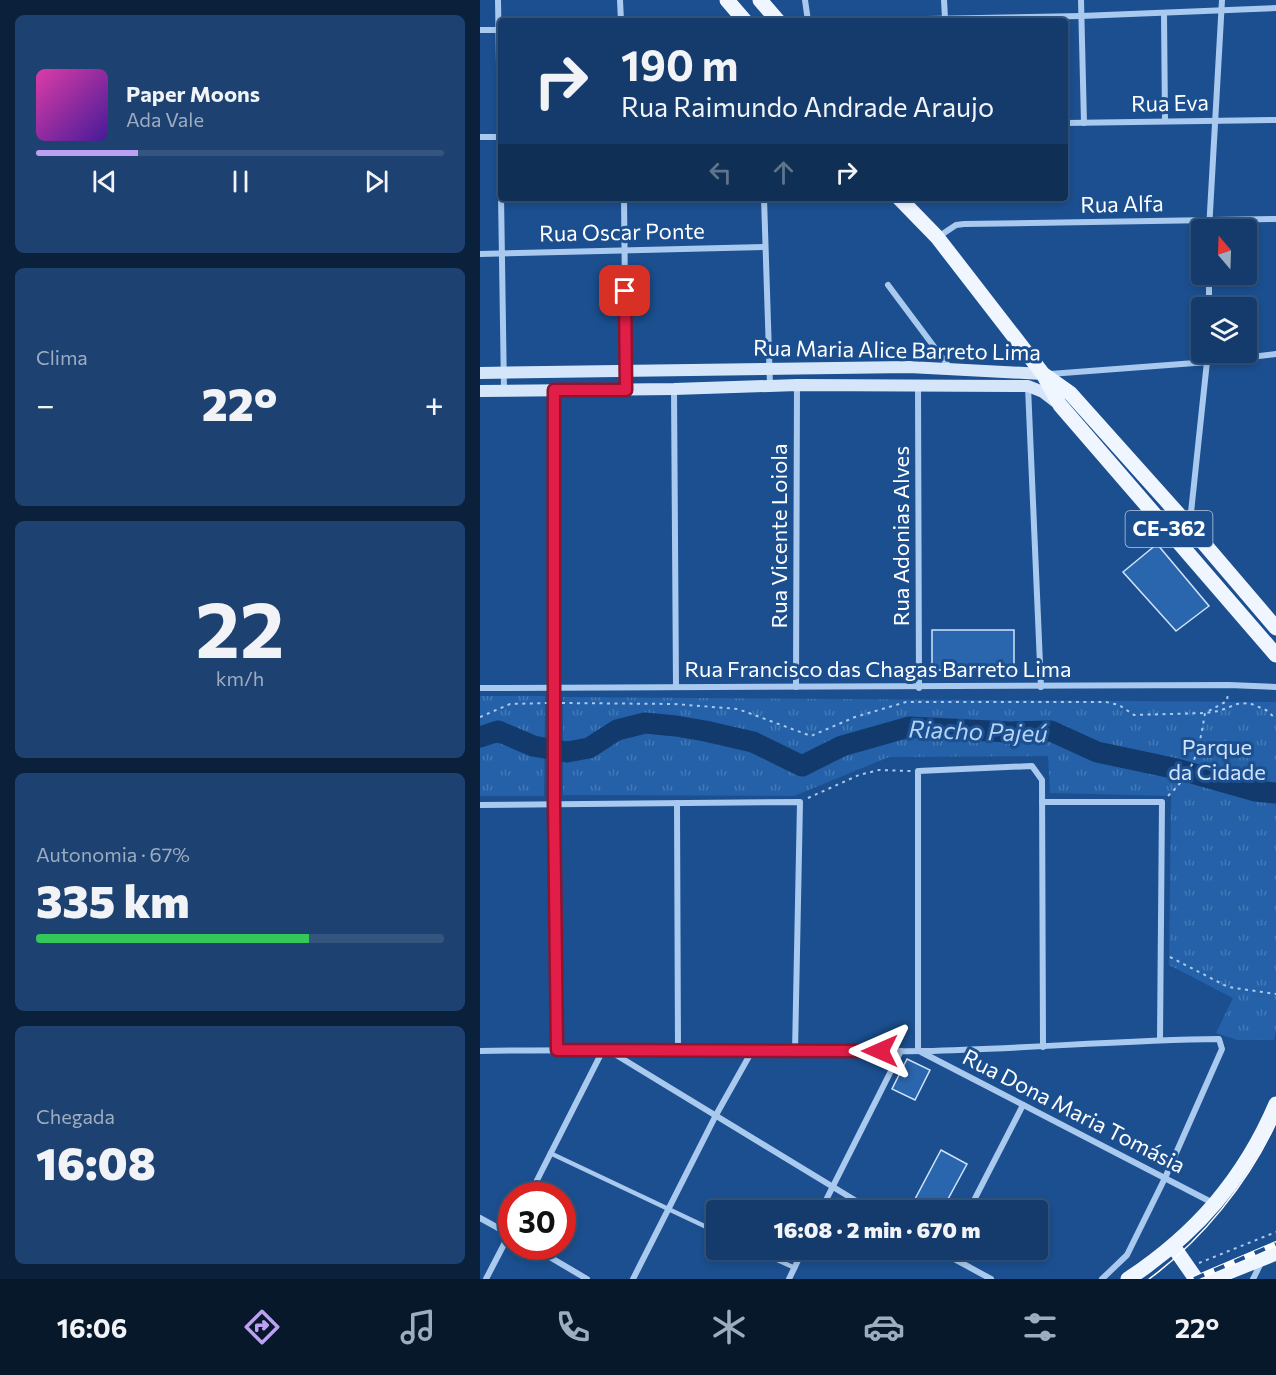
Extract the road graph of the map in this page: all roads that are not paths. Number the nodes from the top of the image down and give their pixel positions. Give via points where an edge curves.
1 (498, 0) edge
2 (620, 0) edge
3 (727, 0) edge
4 (759, 0) edge
5 (805, 0) edge
6 (944, 0) edge
7 (1081, 0) edge
8 (1222, 0) edge
9 (1276, 8) edge
10 (1222, 11) junction
11 (1164, 14) junction
12 (1081, 16) junction
13 (499, 18) edge
14 (621, 18) edge
15 (742, 18) edge
16 (775, 18) edge
17 (808, 18) edge
18 (945, 18) joint
19 (480, 30) edge
20 (498, 30) edge
21 (1276, 120) edge
22 (1165, 121) junction
23 (1215, 121) junction
24 (1068, 123) edge
25 (1084, 123) junction
26 (480, 137) edge
27 (498, 137) edge
28 (501, 201) edge
29 (624, 201) edge
30 (764, 201) edge
31 (902, 201) edge
32 (916, 201) edge
33 (1209, 219) edge
34 (1276, 219) edge
35 (1257, 220) edge
36 (1191, 222) edge
37 (937, 237) junction
38 (764, 247) junction
39 (625, 250) junction
40 (501, 253) junction
41 (480, 254) edge
42 (888, 285) dead end
43 (1276, 354) edge
44 (1257, 356) edge
45 (1194, 363) edge
46 (1208, 363) edge
47 (770, 368) junction
48 (951, 369) junction
49 (626, 372) junction
50 (480, 373) edge
51 (504, 373) junction
52 (1043, 374) junction
53 (770, 385) junction
54 (797, 385) junction
55 (918, 385) junction
56 (1028, 386) junction
57 (674, 389) junction
58 (504, 390) junction
59 (554, 390) junction
60 (626, 390) junction
61 (480, 391) edge
62 (1060, 405) junction
63 (1189, 526) junction
64 (1276, 628) edge
65 (1276, 655) edge
66 (676, 687) junction
67 (796, 687) junction
68 (1041, 687) junction
69 (1276, 687) edge
70 (480, 688) edge
71 (554, 688) junction
72 (919, 688) junction
73 (1042, 802) junction
74 (677, 803) junction
75 (554, 804) junction
76 (480, 805) edge
77 (1160, 1040) junction
78 (1043, 1047) junction
79 (557, 1050) junction
80 (605, 1050) junction
81 (480, 1051) edge
82 (678, 1051) junction
83 (752, 1051) junction
84 (901, 1051) junction
85 (918, 1051) junction
86 (795, 1052) junction
87 (1023, 1105) junction
88 (1275, 1108) edge
89 (717, 1115) junction
90 (550, 1153) junction
91 (1165, 1178) junction
92 (536, 1182) edge
93 (832, 1187) junction
94 (826, 1200) edge
95 (854, 1200) edge
96 (974, 1200) edge
97 (1214, 1204) junction
98 (668, 1210) junction
99 (480, 1218) edge
100 (498, 1227) edge
101 (706, 1227) edge
102 (1173, 1246) junction
103 (1270, 1256) edge
104 (498, 1257) edge
105 (555, 1260) edge
106 (777, 1260) edge
107 (799, 1260) edge
108 (961, 1260) edge
109 (795, 1268) junction
110 (1192, 1273) edge
111 (486, 1279) edge
112 (587, 1279) edge
113 (633, 1279) edge
114 (789, 1279) edge
115 (991, 1279) edge
116 (1102, 1279) edge
117 (1128, 1279) edge
118 (1211, 1279) edge
119 (1253, 1279) edge

1 - 13 street
2 - 14 street
3 - 15 main road
4 - 16 main road
5 - 17 street
6 - 18 street
7 - 12 street
8 - 10 street
9 - 10 street
10 - 11 street
10 - 23 street
11 - 12 street
11 - 22 street
12 - 18 street
12 - 25 street
19 - 20 street
21 - 23 street, Rua Eva
22 - 23 street, Rua Eva
22 - 25 street, Rua Eva
23 - 33 street
24 - 25 street, Rua Eva
26 - 27 street
28 - 40 street
29 - 39 street
30 - 38 street
31 - 37 main road, CE-362
32 - 37 main road, CE-362
34 - 35 street, Rua Alfa
36 - 37 street, Rua Alfa via 964,224
37 - 52 main road, CE-362
38 - 39 street, Rua Oscar Ponte
38 - 47 street
39 - 40 street, Rua Oscar Ponte
39 - 49 street
40 - 41 street, Rua Oscar Ponte
40 - 51 street
42 - 48 street
43 - 44 street, Rua Maria Alice Barreto Lima
45 - 52 street, Rua Maria Alice Barreto Lima
46 - 63 street
47 - 48 street, Rua Maria Alice Barreto Lima
47 - 49 street, Rua Maria Alice Barreto Lima
47 - 53 street
48 - 52 street, Rua Maria Alice Barreto Lima
49 - 51 street, Rua Maria Alice Barreto Lima
49 - 60 street
50 - 51 street, Rua Maria Alice Barreto Lima
51 - 58 street
52 - 56 street
52 - 62 main road, CE-362
52 - 63 main road, CE-362 via 1070,393
53 - 54 street, Rua Maria Alice Barreto Lima
53 - 57 street, Rua Maria Alice Barreto Lima
54 - 55 street, Rua Maria Alice Barreto Lima
54 - 67 street, Rua Vicente Loiola
55 - 56 street, Rua Maria Alice Barreto Lima
55 - 72 street, Rua Adonias Alves
56 - 62 street, Rua Maria Alice Barreto Lima
56 - 68 street
57 - 60 street, Rua Maria Alice Barreto Lima
57 - 66 street
58 - 59 street, Rua Maria Alice Barreto Lima
58 - 61 street, Rua Maria Alice Barreto Lima
59 - 60 street, Rua Maria Alice Barreto Lima
59 - 71 street
62 - 65 main road, CE-362
63 - 64 main road, CE-362
66 - 67 street, Rua Francisco das Chagas Barreto Lima
66 - 71 street, Rua Francisco das Chagas Barreto Lima
67 - 72 street, Rua Francisco das Chagas Barreto Lima
68 - 69 street, Rua Francisco das Chagas Barreto Lima
68 - 72 street, Rua Francisco das Chagas Barreto Lima
70 - 71 street, Rua Francisco das Chagas Barreto Lima
71 - 75 street
73 - 77 street via 1162,802
73 - 78 street
73 - 85 street via 1042,780 1032,766 918,771
74 - 75 street
74 - 82 street
74 - 86 street via 800,802
75 - 76 street
75 - 79 street
77 - 78 street
77 - 91 street via 1219,1039 1222,1049
78 - 85 street
79 - 80 street
79 - 81 street
80 - 82 street
80 - 89 street
80 - 90 street
82 - 83 street
83 - 86 street
83 - 89 street
84 - 85 street
84 - 86 street
84 - 93 street
85 - 87 street, Rua Dona Maria Tomásia
87 - 91 street, Rua Dona Maria Tomásia
87 - 96 street
88 - 97 main road via 1254,1150
89 - 93 street
89 - 98 street
90 - 92 street
90 - 98 lane
91 - 97 street, Rua Dona Maria Tomásia
91 - 116 street via 1127,1255
93 - 94 street
93 - 95 street
97 - 102 main road
98 - 101 lane
98 - 113 street
99 - 100 street
102 - 110 main road
102 - 117 main road
103 - 118 main road
103 - 119 street
104 - 111 street
105 - 112 street
106 - 109 lane
107 - 109 street
108 - 115 street
109 - 114 street

